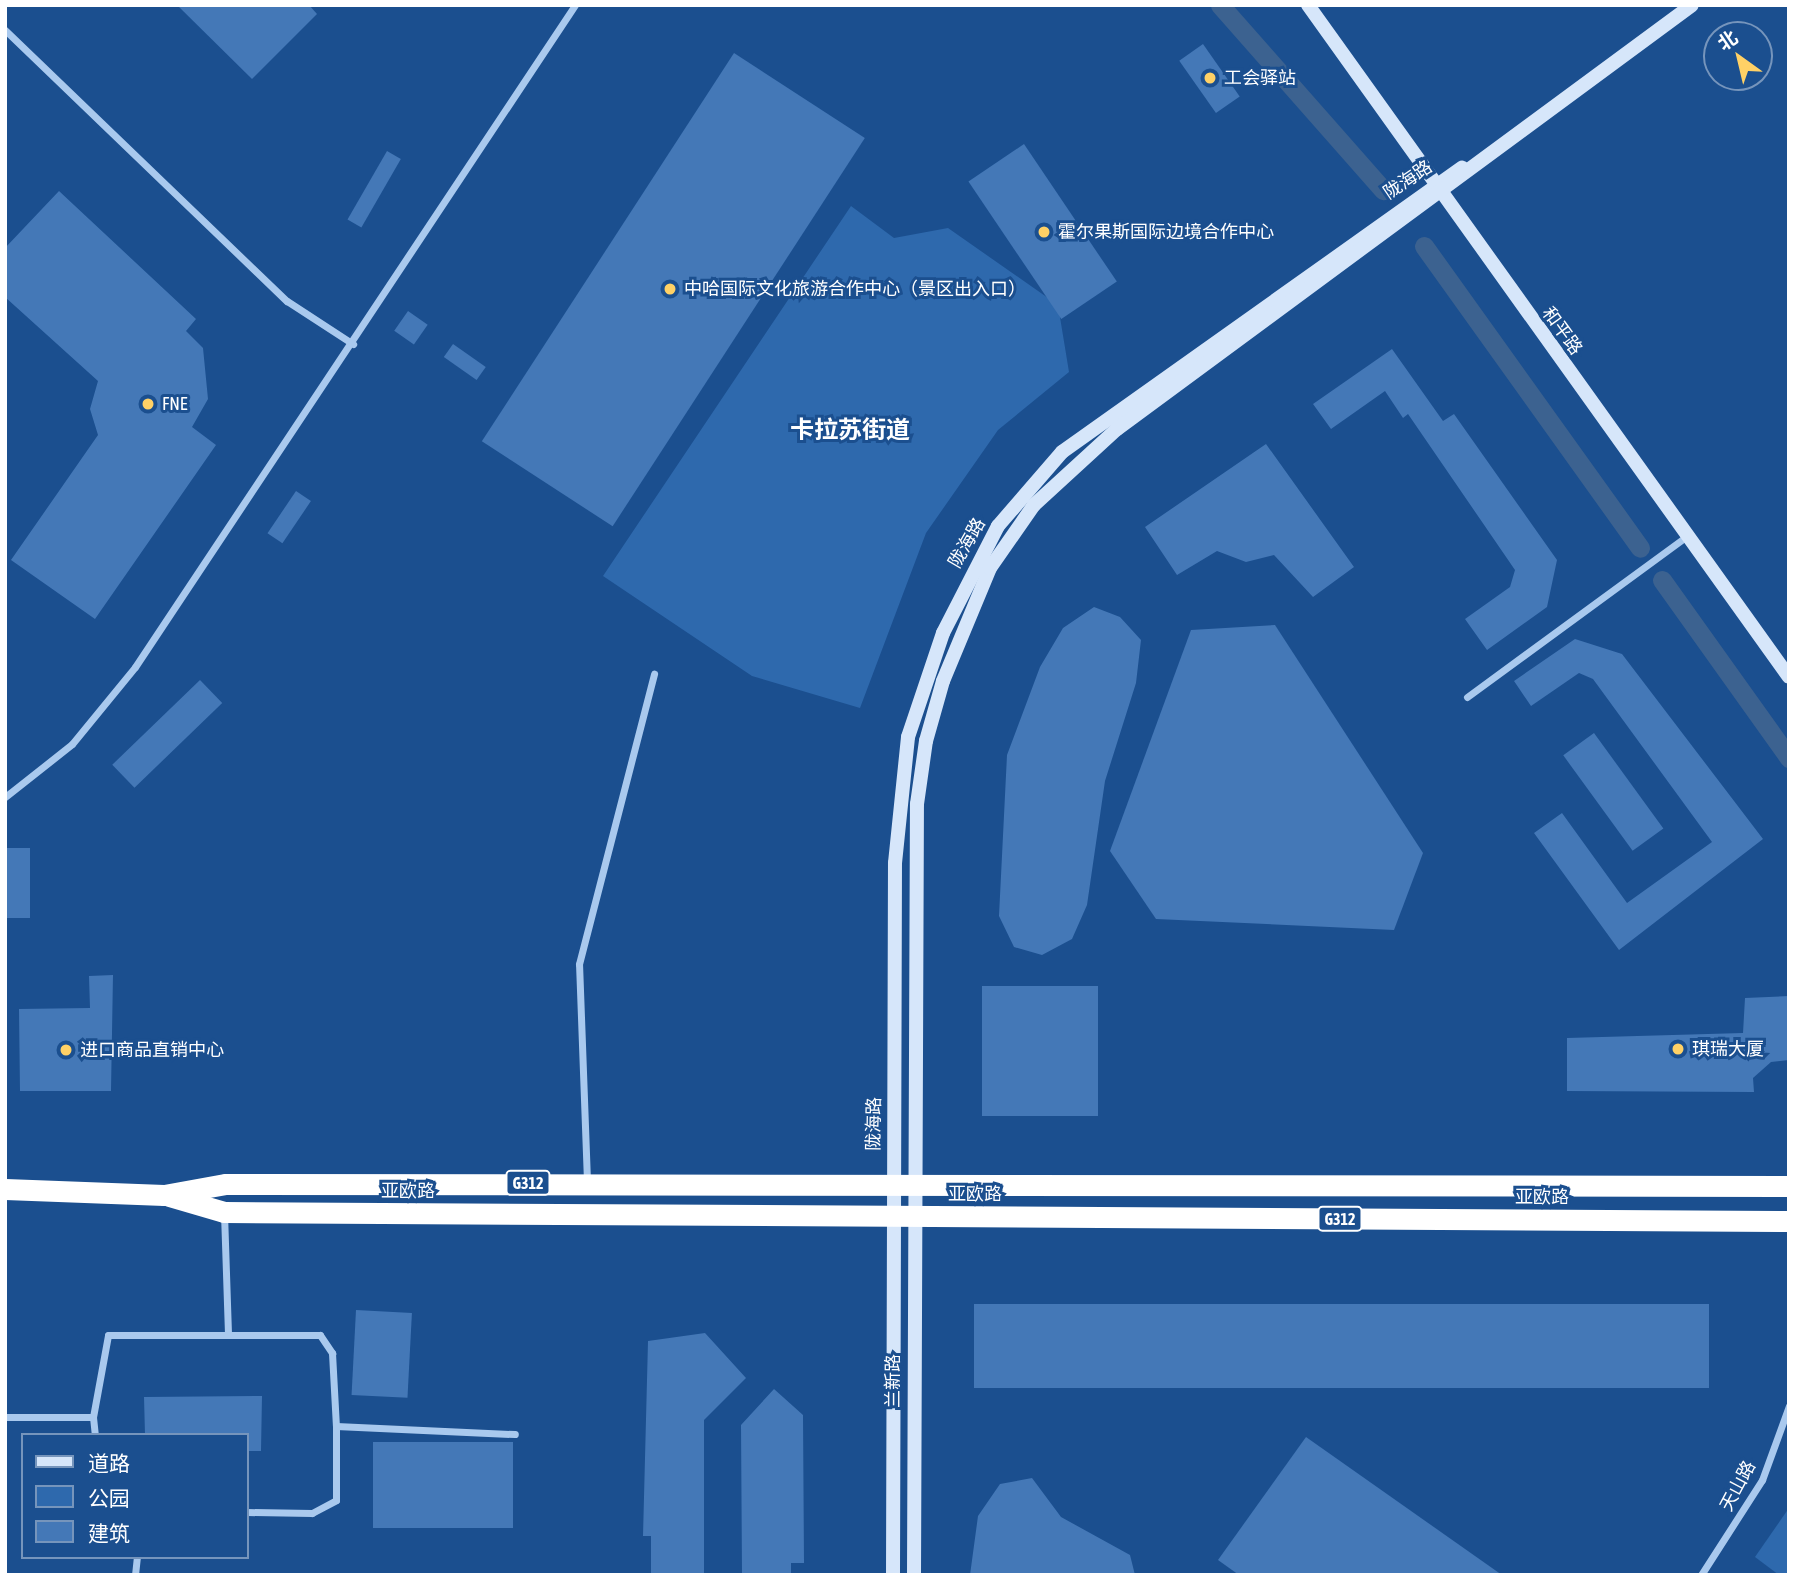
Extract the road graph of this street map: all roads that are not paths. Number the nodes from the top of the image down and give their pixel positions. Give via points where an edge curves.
1 (575, 5) edge
2 (1308, 5) edge
3 (1692, 5) edge
4 (5, 30) edge
5 (1437, 190) junction
6 (353, 344) junction
7 (1687, 536) junction
8 (654, 674) dead end
9 (1789, 677) edge
10 (1467, 697) dead end
11 (5, 797) edge
12 (587, 1182) junction
13 (1789, 1185) edge
14 (903, 1187) junction
15 (5, 1189) edge
16 (164, 1195) junction
17 (224, 1212) junction
18 (913, 1216) junction
19 (891, 1217) junction
20 (1789, 1221) edge
21 (228, 1332) junction
22 (1789, 1406) edge
23 (5, 1417) edge
24 (93, 1417) junction
25 (336, 1426) junction
26 (95, 1433) edge
27 (515, 1434) dead end
28 (248, 1512) edge
29 (893, 1575) edge
30 (914, 1575) edge
31 (1701, 1575) edge

1 - 6 street
2 - 5 street, 和平路
3 - 5 street, 陇海路
4 - 6 street via 287,301
5 - 7 street, 和平路
5 - 14 street, 陇海路 via 1117,429 1034,505 990,568 943,681 926,741 917,804
5 - 14 street, 陇海路 via 1062,452 1018,498 978,559 926,680 908,737 898,803
6 - 11 street via 135,667 72,744
7 - 9 street, 和平路
7 - 10 street
8 - 12 street via 579,964
12 - 14 highway, 亚欧路 / G312
12 - 16 highway, 亚欧路 / G312 via 226,1184
13 - 14 highway, 亚欧路 / G312
14 - 18 street, 兰新路
14 - 19 street, 兰新路
15 - 16 highway, 亚欧路 / G312
16 - 17 highway, 亚欧路 / G312
17 - 19 highway, 亚欧路 / G312
17 - 21 street
18 - 19 highway, 亚欧路 / G312
18 - 20 highway, 亚欧路 / G312
18 - 30 street, 兰新路
19 - 29 street, 兰新路
21 - 24 street via 108,1335
21 - 25 street via 320,1335 332,1353
22 - 31 street, 天山路 via 1762,1480
23 - 24 street
24 - 26 street
25 - 27 street
25 - 28 street via 336,1500 312,1513

